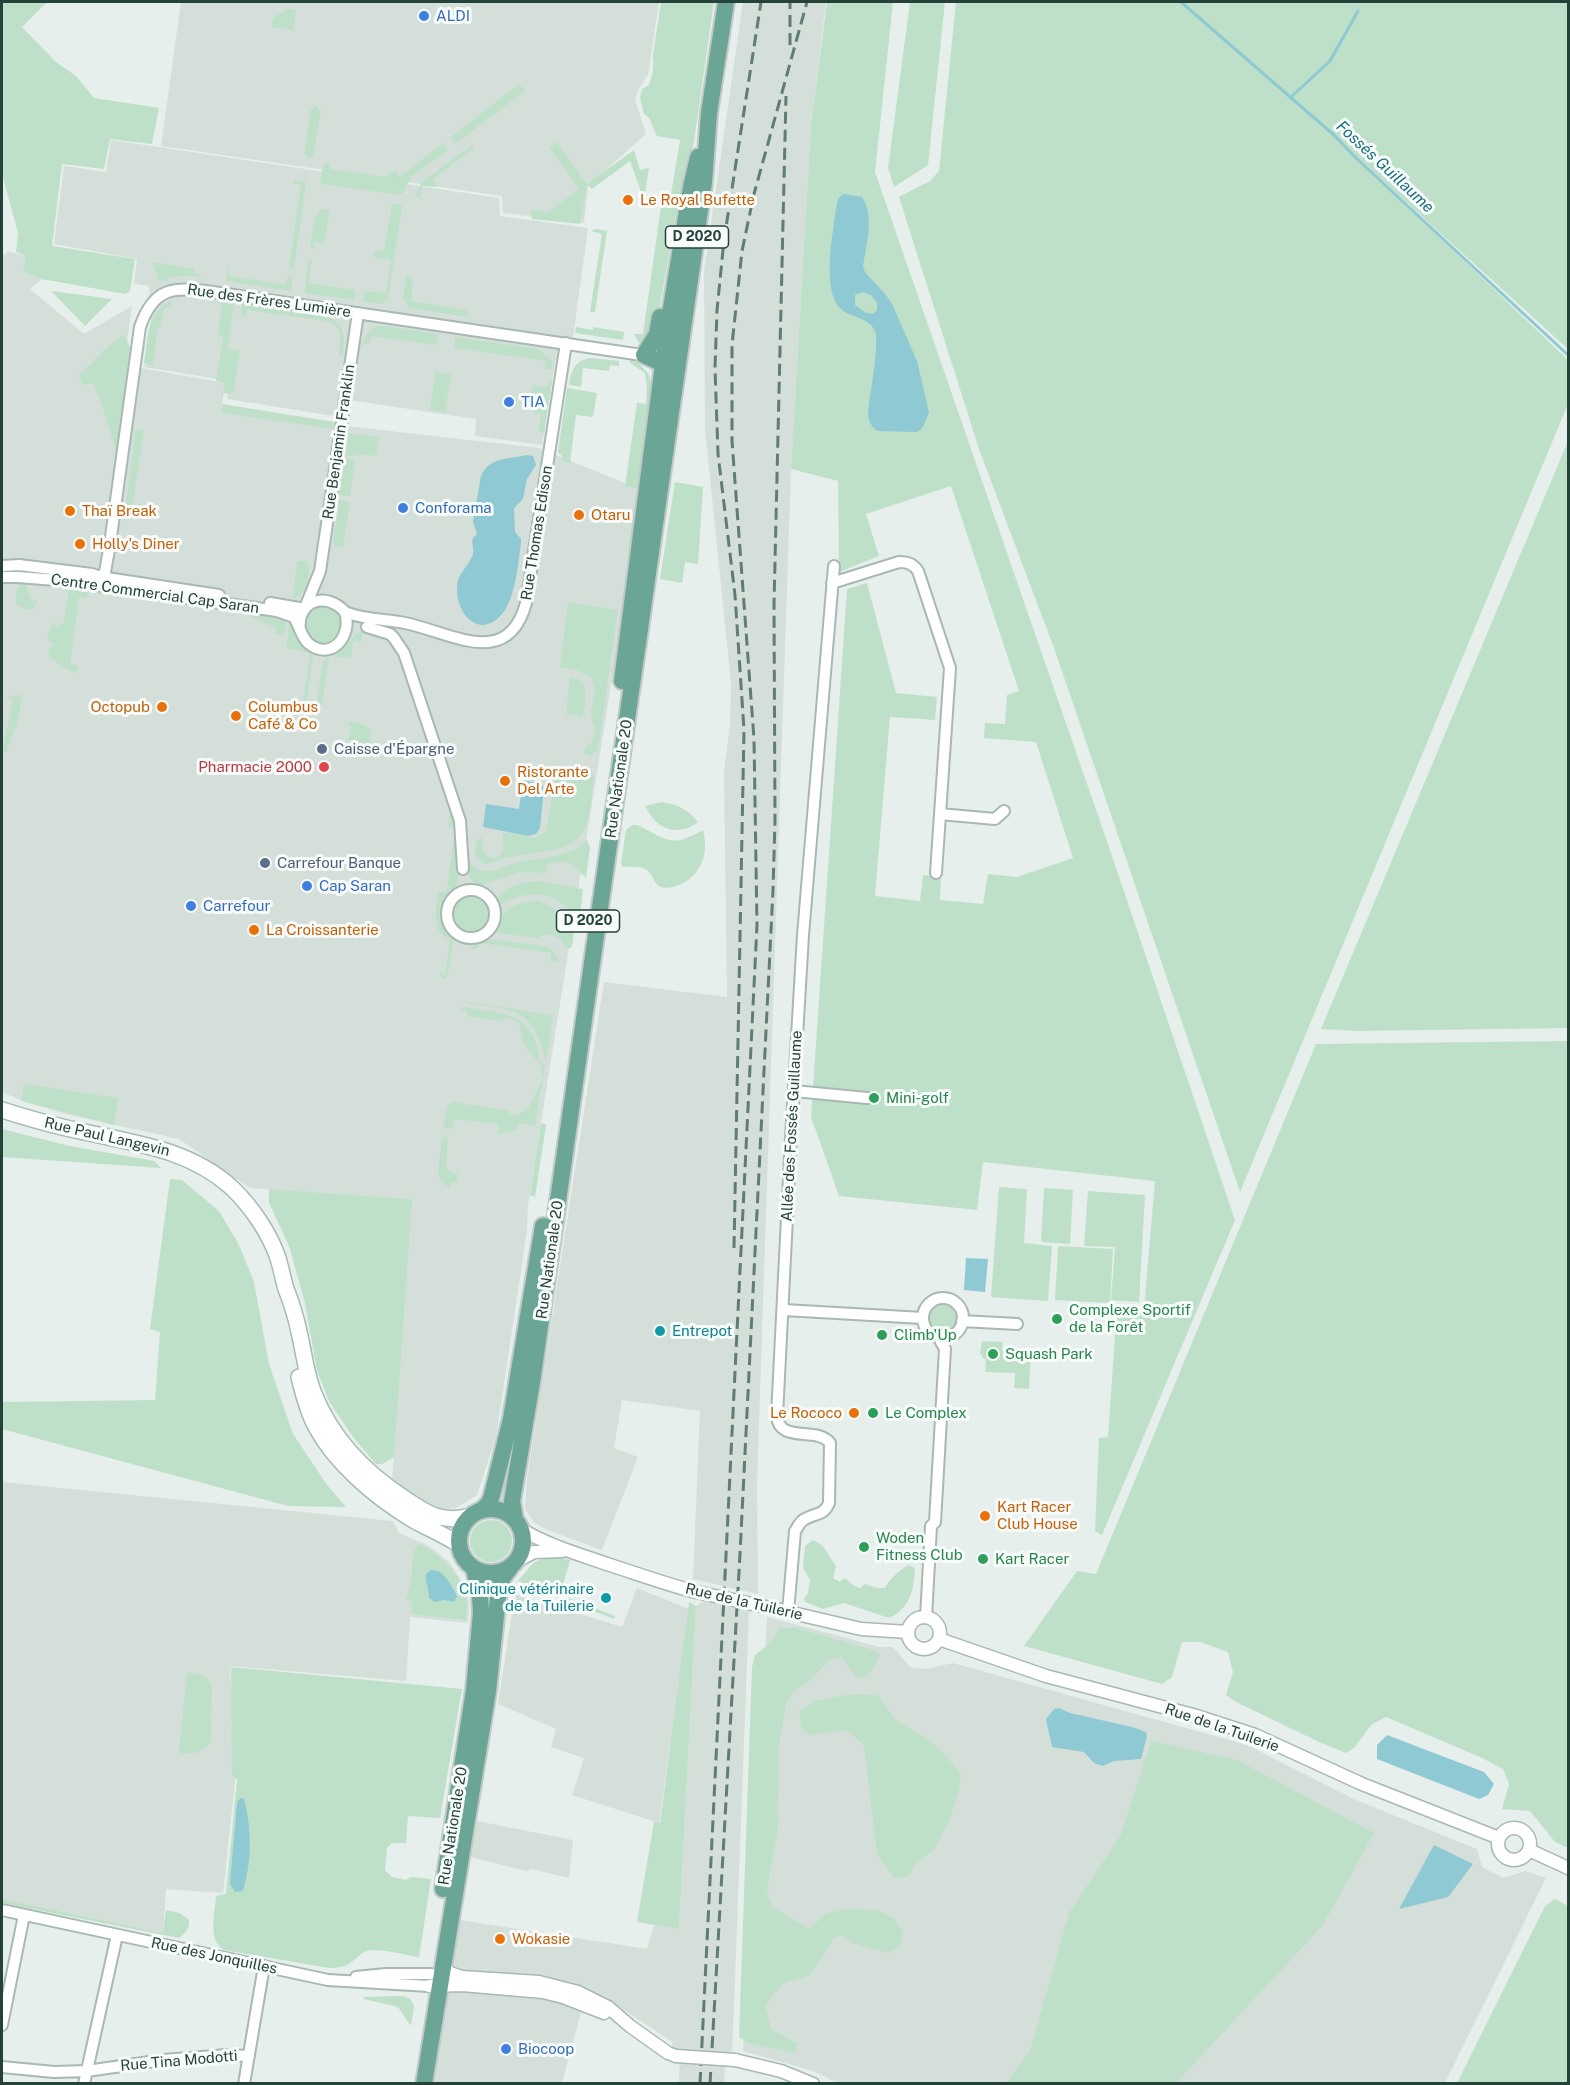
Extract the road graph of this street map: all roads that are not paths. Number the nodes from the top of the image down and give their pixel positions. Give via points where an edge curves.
1 (726, 2) edge
2 (709, 113) junction
3 (691, 187) junction
4 (358, 314) junction
5 (566, 343) junction
6 (644, 355) junction
7 (669, 361) junction
8 (2, 566) edge
9 (834, 566) dead end
10 (320, 571) junction
11 (2, 577) edge
12 (97, 581) junction
13 (832, 582) junction
14 (305, 609) junction
15 (343, 609) junction
16 (396, 625) junction
17 (367, 627) junction
18 (300, 630) junction
19 (342, 641) junction
20 (404, 653) junction
21 (1004, 811) dead end
22 (940, 814) junction
23 (463, 869) dead end
24 (936, 873) dead end
25 (484, 894) joint
26 (794, 1091) junction
27 (867, 1098) dead end
28 (2, 1110) edge
29 (783, 1310) junction
30 (923, 1318) junction
31 (962, 1321) junction
32 (1017, 1324) dead end
33 (942, 1340) junction
34 (412, 1511) junction
35 (476, 1513) junction
36 (518, 1524) junction
37 (458, 1544) junction
38 (584, 1556) junction
39 (513, 1564) junction
40 (474, 1569) junction
41 (784, 1611) junction
42 (926, 1618) junction
43 (908, 1632) junction
44 (939, 1639) junction
45 (1499, 1838) junction
46 (1529, 1850) junction
47 (1569, 1868) edge
48 (2, 1910) edge
49 (24, 1915) junction
50 (117, 1935) junction
51 (264, 1966) junction
52 (437, 1975) junction
53 (338, 1979) junction
54 (624, 2022) junction
55 (2, 2025) edge
56 (249, 2056) junction
57 (2, 2067) edge
58 (87, 2071) junction
59 (84, 2084) edge
60 (244, 2084) edge
61 (414, 2084) edge
62 (424, 2084) edge
63 (813, 2084) edge

1 - 2 main road, D 2020
2 - 3 main road, Rue Nationale 20 / D 2020
2 - 7 main road, Rue Nationale 20 / D 2020 via 705,182
3 - 6 main road, Rue Nationale 20 / D 2020 via 679,213 657,334
3 - 7 main road, Rue Nationale 20 / D 2020 via 668,326
4 - 5 street, Rue des Frères Lumière
4 - 10 street, Rue Benjamin Franklin
4 - 12 street, Rue des Frères Lumière via 180,288 160,294 152,302 140,327 110,544 105,572
5 - 6 street, Rue des Frères Lumière
5 - 16 street, Rue Thomas Edison via 522,617 512,633 495,642
6 - 7 main road
7 - 35 main road, Rue Nationale 20 / D 2020 via 544,1222 511,1419 492,1495
7 - 36 main road, Rue Nationale 20 / D 2020 via 652,557 512,1501
8 - 12 street, Centre Commercial Cap Saran via 92,574
9 - 13 street, Allée des Fossés Guillaume
10 - 14 street, Rue Benjamin Franklin
10 - 15 street via 321,585
11 - 12 street, Centre Commercial Cap Saran
12 - 14 street
12 - 18 street, Centre Commercial Cap Saran via 278,611 294,617
13 - 22 street via 898,562 914,565 918,571 950,668
13 - 26 street, Allée des Fossés Guillaume
14 - 15 street via 310,603 325,600
14 - 18 street
15 - 16 street, Rue Thomas Edison
15 - 19 street via 348,627
16 - 17 street, Rue Thomas Edison
16 - 20 street
17 - 19 street via 356,628
17 - 20 street via 390,634
18 - 19 street via 307,642 320,648
20 - 23 street via 460,821
21 - 22 street via 995,819
22 - 24 street
25 - 25 street via 462,891 448,905 447,919 460,936 481,936 492,925 495,911
26 - 27 street
26 - 29 street, Allée des Fossés Guillaume
28 - 34 main road, Rue Paul Langevin via 179,1154 231,1187 252,1211 278,1258 294,1306 313,1391 324,1417 355,1459
29 - 30 street
29 - 41 street, Allée des Fossés Guillaume via 777,1422 787,1432 824,1437 831,1447 828,1507 802,1521 795,1531
30 - 31 street via 929,1304 946,1299 961,1310
30 - 33 street via 930,1333
31 - 32 street
31 - 33 street via 956,1334
33 - 42 street via 938,1349 927,1522 931,1526
34 - 35 main road, Rue Paul Langevin via 446,1519
34 - 37 main road, Rue Paul Langevin
35 - 36 main road via 500,1510
35 - 37 main road via 464,1523
36 - 38 street, Rue de la Tuilerie via 536,1537
36 - 39 main road via 524,1539 522,1551
37 - 40 main road via 463,1558
38 - 39 street, Rue de la Tuilerie via 534,1552
38 - 41 street, Rue de la Tuilerie, bridge via 692,1591
39 - 40 main road via 492,1574
39 - 52 main road, Rue Nationale 20 via 499,1588 488,1691
40 - 52 main road, Rue Nationale 20 via 481,1612 474,1690
41 - 43 street, Rue de la Tuilerie via 861,1629
42 - 43 street via 916,1620
42 - 44 street via 937,1625
43 - 44 street via 910,1641 921,1649 933,1646
44 - 45 street, Rue de la Tuilerie via 1046,1676 1255,1735 1362,1784
45 - 46 street via 1505,1830 1520,1829 1527,1836
45 - 46 street via 1499,1852 1510,1860 1523,1857
46 - 47 street
48 - 49 street, Rue des Jonquilles
49 - 50 street, Rue des Jonquilles
49 - 55 street
50 - 51 street, Rue des Jonquilles
50 - 58 street
51 - 53 street, Rue des Jonquilles
51 - 56 street
52 - 53 street via 386,1974
52 - 53 street, Rue des Jonquilles
52 - 54 street via 462,1985 562,1996
52 - 54 street via 534,1986 549,1984 579,1992 608,2007
52 - 61 main road, Rue Nationale 20
52 - 62 main road, Rue Nationale 20
54 - 63 street, bridge via 676,2056 735,2060 781,2071
56 - 58 street, Rue Tina Modotti via 163,2060
56 - 60 street
57 - 58 street, Rue Tina Modotti
58 - 59 street

